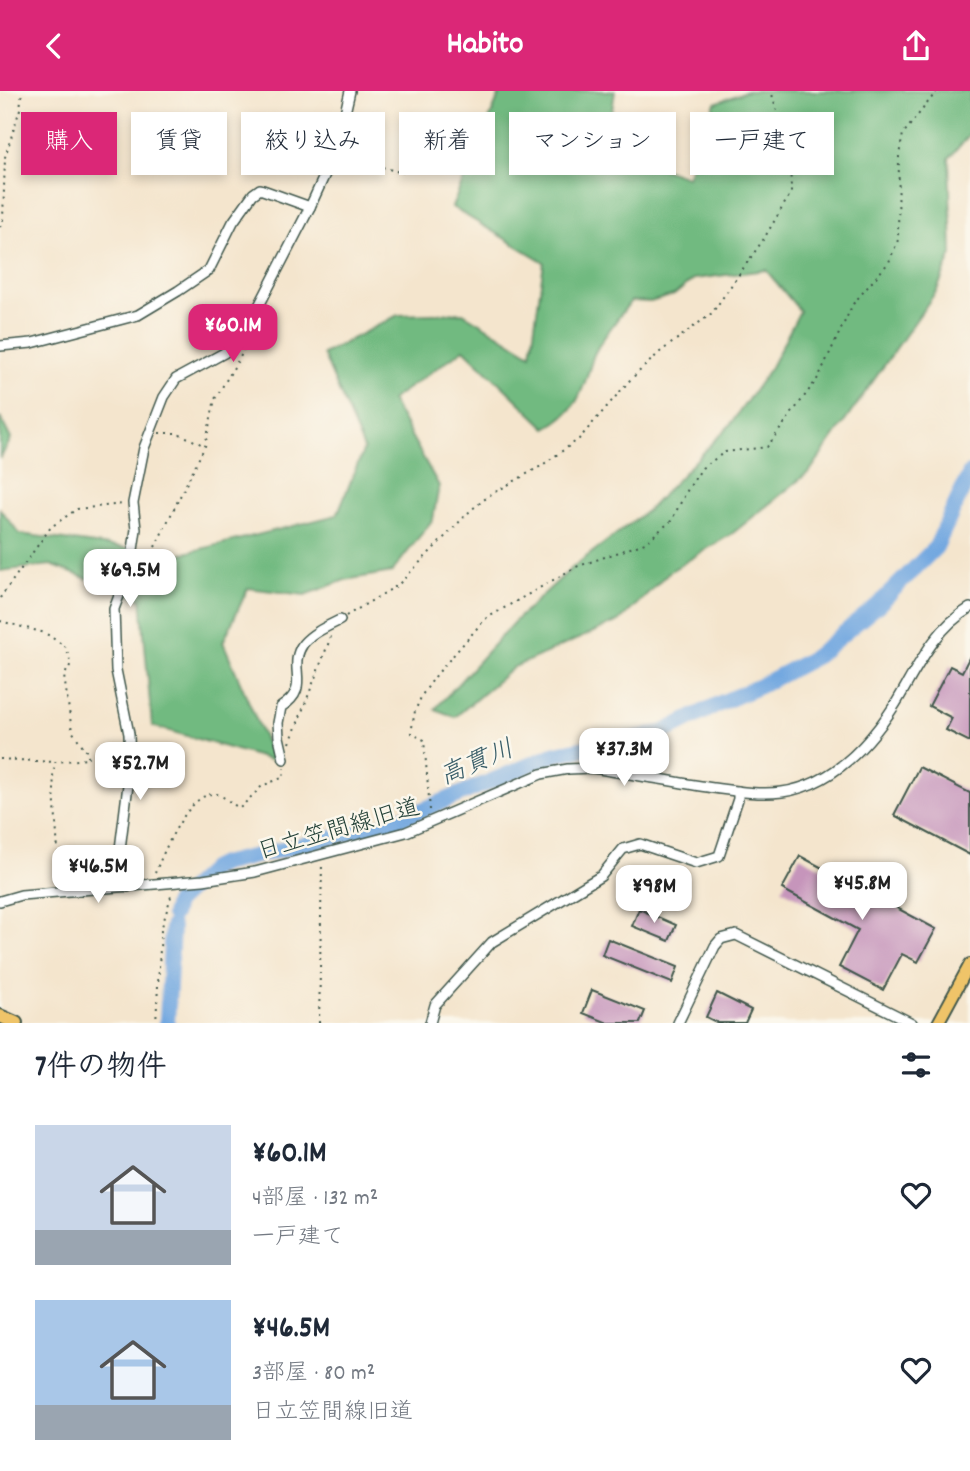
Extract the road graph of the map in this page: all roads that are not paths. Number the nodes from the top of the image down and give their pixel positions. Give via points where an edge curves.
1 (351, 91) edge
2 (310, 207) junction
3 (0, 346) edge
4 (970, 608) edge
5 (340, 620) road end
6 (284, 758) road end
7 (738, 791) junction
8 (128, 887) junction
9 (0, 901) edge
10 (970, 964) edge
11 (0, 1016) edge
12 (16, 1023) edge
13 (430, 1023) edge
14 (678, 1023) edge
15 (912, 1023) edge
16 (938, 1023) edge

1 - 2 street via 334,154
2 - 3 street via 260,189 233,222 209,271 178,291 138,314 32,343
2 - 8 street via 246,331 223,353 176,379 163,397 144,448 133,503 136,529 131,564 114,609 116,670 130,734 120,849
4 - 7 street, 日立笠間線旧道 via 936,636 894,706 845,765 812,783 782,792
5 - 6 street via 304,643 297,658 298,691 281,707 278,723
7 - 8 street, 日立笠間線旧道 via 592,768 568,769 541,774 405,832 323,854 255,872
7 - 13 street via 719,856 696,863 640,844 623,849 601,876 492,942 435,1005
8 - 9 street, 日立笠間線旧道 via 21,895
10 - 16 main road
11 - 12 highway
14 - 15 street via 715,947 721,939 736,935

